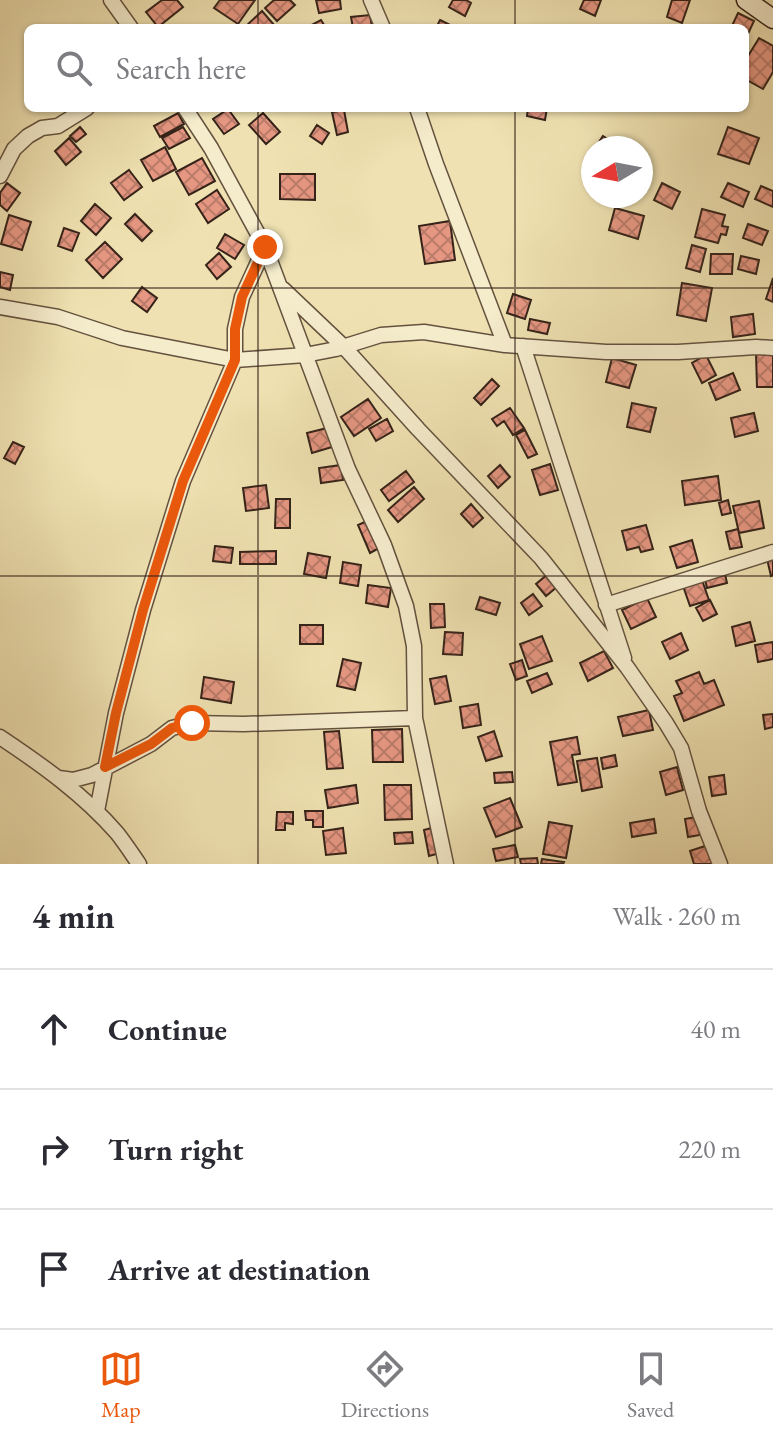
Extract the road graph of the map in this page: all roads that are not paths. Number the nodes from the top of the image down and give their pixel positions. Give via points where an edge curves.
1 (111, 0) edge
2 (371, 0) edge
3 (746, 0) edge
4 (773, 19) edge
5 (128, 24) edge
6 (381, 24) edge
7 (81, 112) edge
8 (188, 112) edge
9 (418, 112) edge
10 (0, 176) edge
11 (265, 247) junction
12 (279, 284) junction
13 (0, 307) edge
14 (505, 345) junction
15 (523, 346) junction
16 (344, 347) junction
17 (773, 348) edge
18 (305, 355) junction
19 (235, 360) junction
20 (773, 552) edge
21 (606, 605) junction
22 (627, 667) junction
23 (415, 718) junction
24 (0, 737) edge
25 (105, 767) junction
26 (59, 778) junction
27 (97, 811) junction
28 (139, 864) edge
29 (446, 864) edge
30 (720, 864) edge

1 - 5 street
2 - 6 street
3 - 4 street
7 - 10 street via 28,136 14,149
8 - 11 street
9 - 14 street
11 - 12 street
11 - 19 street via 242,297
12 - 16 street
12 - 18 street
13 - 19 street
14 - 15 street
14 - 16 street via 424,332 381,335
15 - 17 street via 606,352
15 - 21 street
16 - 18 street
16 - 22 street via 541,558
18 - 19 street
18 - 23 street via 406,606 414,646
19 - 25 street via 183,481 143,610
20 - 21 street
21 - 22 street
22 - 30 street via 681,748
23 - 25 street via 192,723 172,728
23 - 29 street
24 - 26 street
25 - 26 street via 83,778
25 - 27 street
26 - 27 street
27 - 28 street

